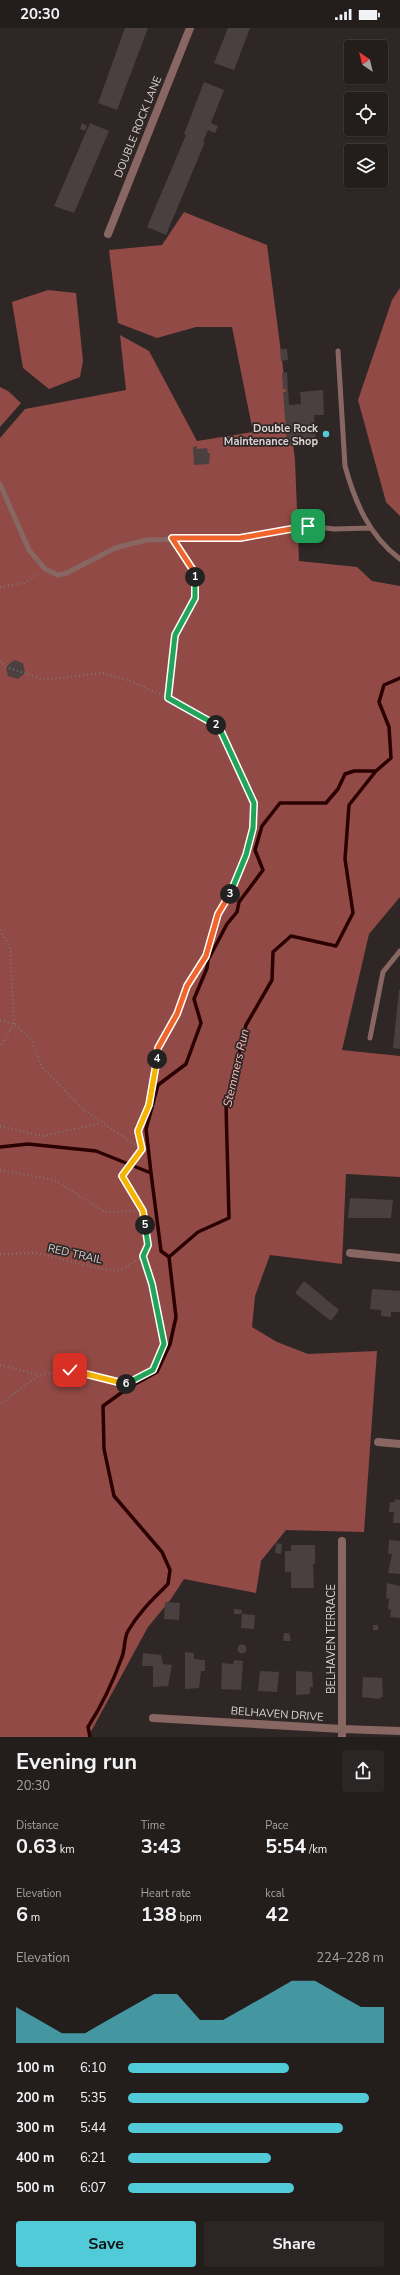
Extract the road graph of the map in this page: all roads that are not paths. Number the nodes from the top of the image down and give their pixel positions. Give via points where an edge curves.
1 (190, 28) edge
2 (108, 234) dead end
3 (338, 351) dead end
4 (0, 484) edge
5 (371, 528) junction
6 (400, 559) edge
7 (400, 951) edge
8 (370, 1038) dead end
9 (350, 1253) dead end
10 (400, 1258) edge
11 (378, 1442) dead end
12 (400, 1444) edge
13 (342, 1541) dead end
14 (153, 1718) dead end
15 (400, 1731) edge
16 (342, 1733) edge

1 - 2 street, DOUBLE ROCK LANE
3 - 5 lane via 345,466 355,499
4 - 5 lane via 29,550 45,569 58,575 68,573 115,548 146,540 240,538 308,526 334,529
5 - 6 lane via 385,547
7 - 8 lane via 383,972
9 - 10 street
11 - 12 street
13 - 16 street, BELHAVEN TERRACE
14 - 16 street, BELHAVEN DRIVE
15 - 16 street, BELHAVEN DRIVE

